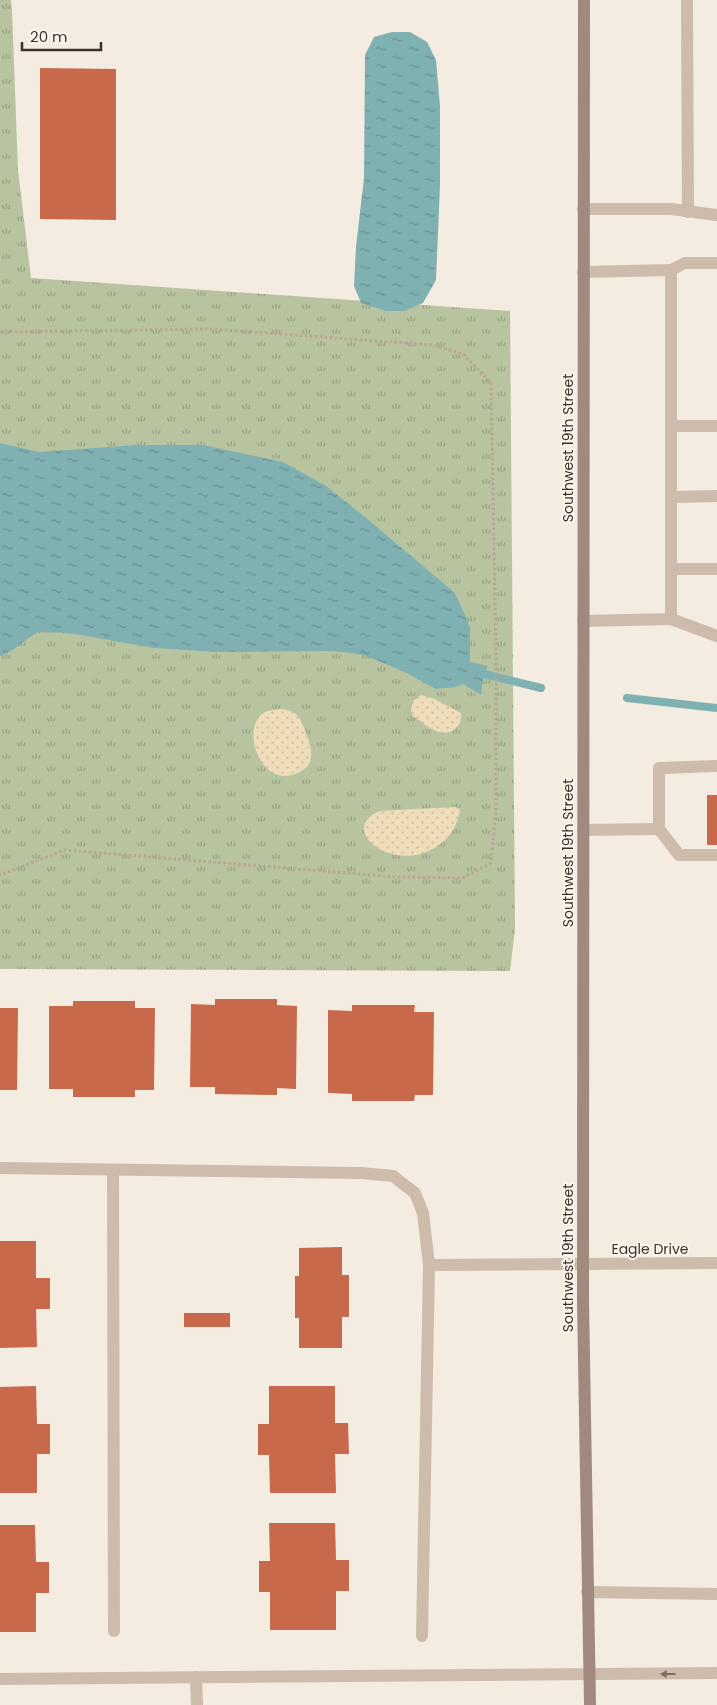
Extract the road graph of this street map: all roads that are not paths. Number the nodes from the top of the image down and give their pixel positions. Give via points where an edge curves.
1 (584, 0) edge
2 (687, 0) edge
3 (582, 209) junction
4 (688, 212) junction
5 (717, 216) edge
6 (717, 264) edge
7 (671, 270) junction
8 (583, 272) junction
9 (672, 426) junction
10 (717, 426) edge
11 (672, 496) junction
12 (717, 496) edge
13 (672, 569) junction
14 (717, 569) edge
15 (583, 620) junction
16 (671, 620) junction
17 (717, 636) edge
18 (717, 766) edge
19 (659, 829) junction
20 (583, 830) junction
21 (717, 855) edge
22 (0, 1168) edge
23 (112, 1170) junction
24 (717, 1263) edge
25 (582, 1264) junction
26 (429, 1265) junction
27 (587, 1592) junction
28 (717, 1594) edge
29 (114, 1631) dead end
30 (422, 1636) dead end
31 (717, 1673) edge
32 (590, 1675) junction
33 (196, 1678) junction
34 (0, 1679) edge
35 (197, 1705) edge
36 (590, 1705) edge

1 - 3 street, Southwest 19th Street
2 - 4 street
3 - 4 street via 671,209
3 - 8 street, Southwest 19th Street
4 - 5 street
6 - 7 street via 684,263
7 - 8 street
7 - 9 street
8 - 15 street, Southwest 19th Street
9 - 10 street
9 - 11 street
11 - 12 street
11 - 13 street
13 - 14 street
13 - 16 street
15 - 16 street
15 - 20 street, Southwest 19th Street
16 - 17 street
18 - 19 street via 659,768
19 - 20 street
19 - 21 street via 679,856
20 - 25 street, Southwest 19th Street
22 - 23 street
23 - 26 street via 393,1176 415,1194 423,1213
23 - 29 street
24 - 25 street, Eagle Drive
25 - 26 street, Eagle Drive
25 - 27 street, Southwest 19th Street
26 - 30 street
27 - 28 street
27 - 32 street, Southwest 19th Street
31 -> 32 street
32 - 33 street
32 - 36 street, Southwest 19th Street
33 - 34 street
33 - 35 street

